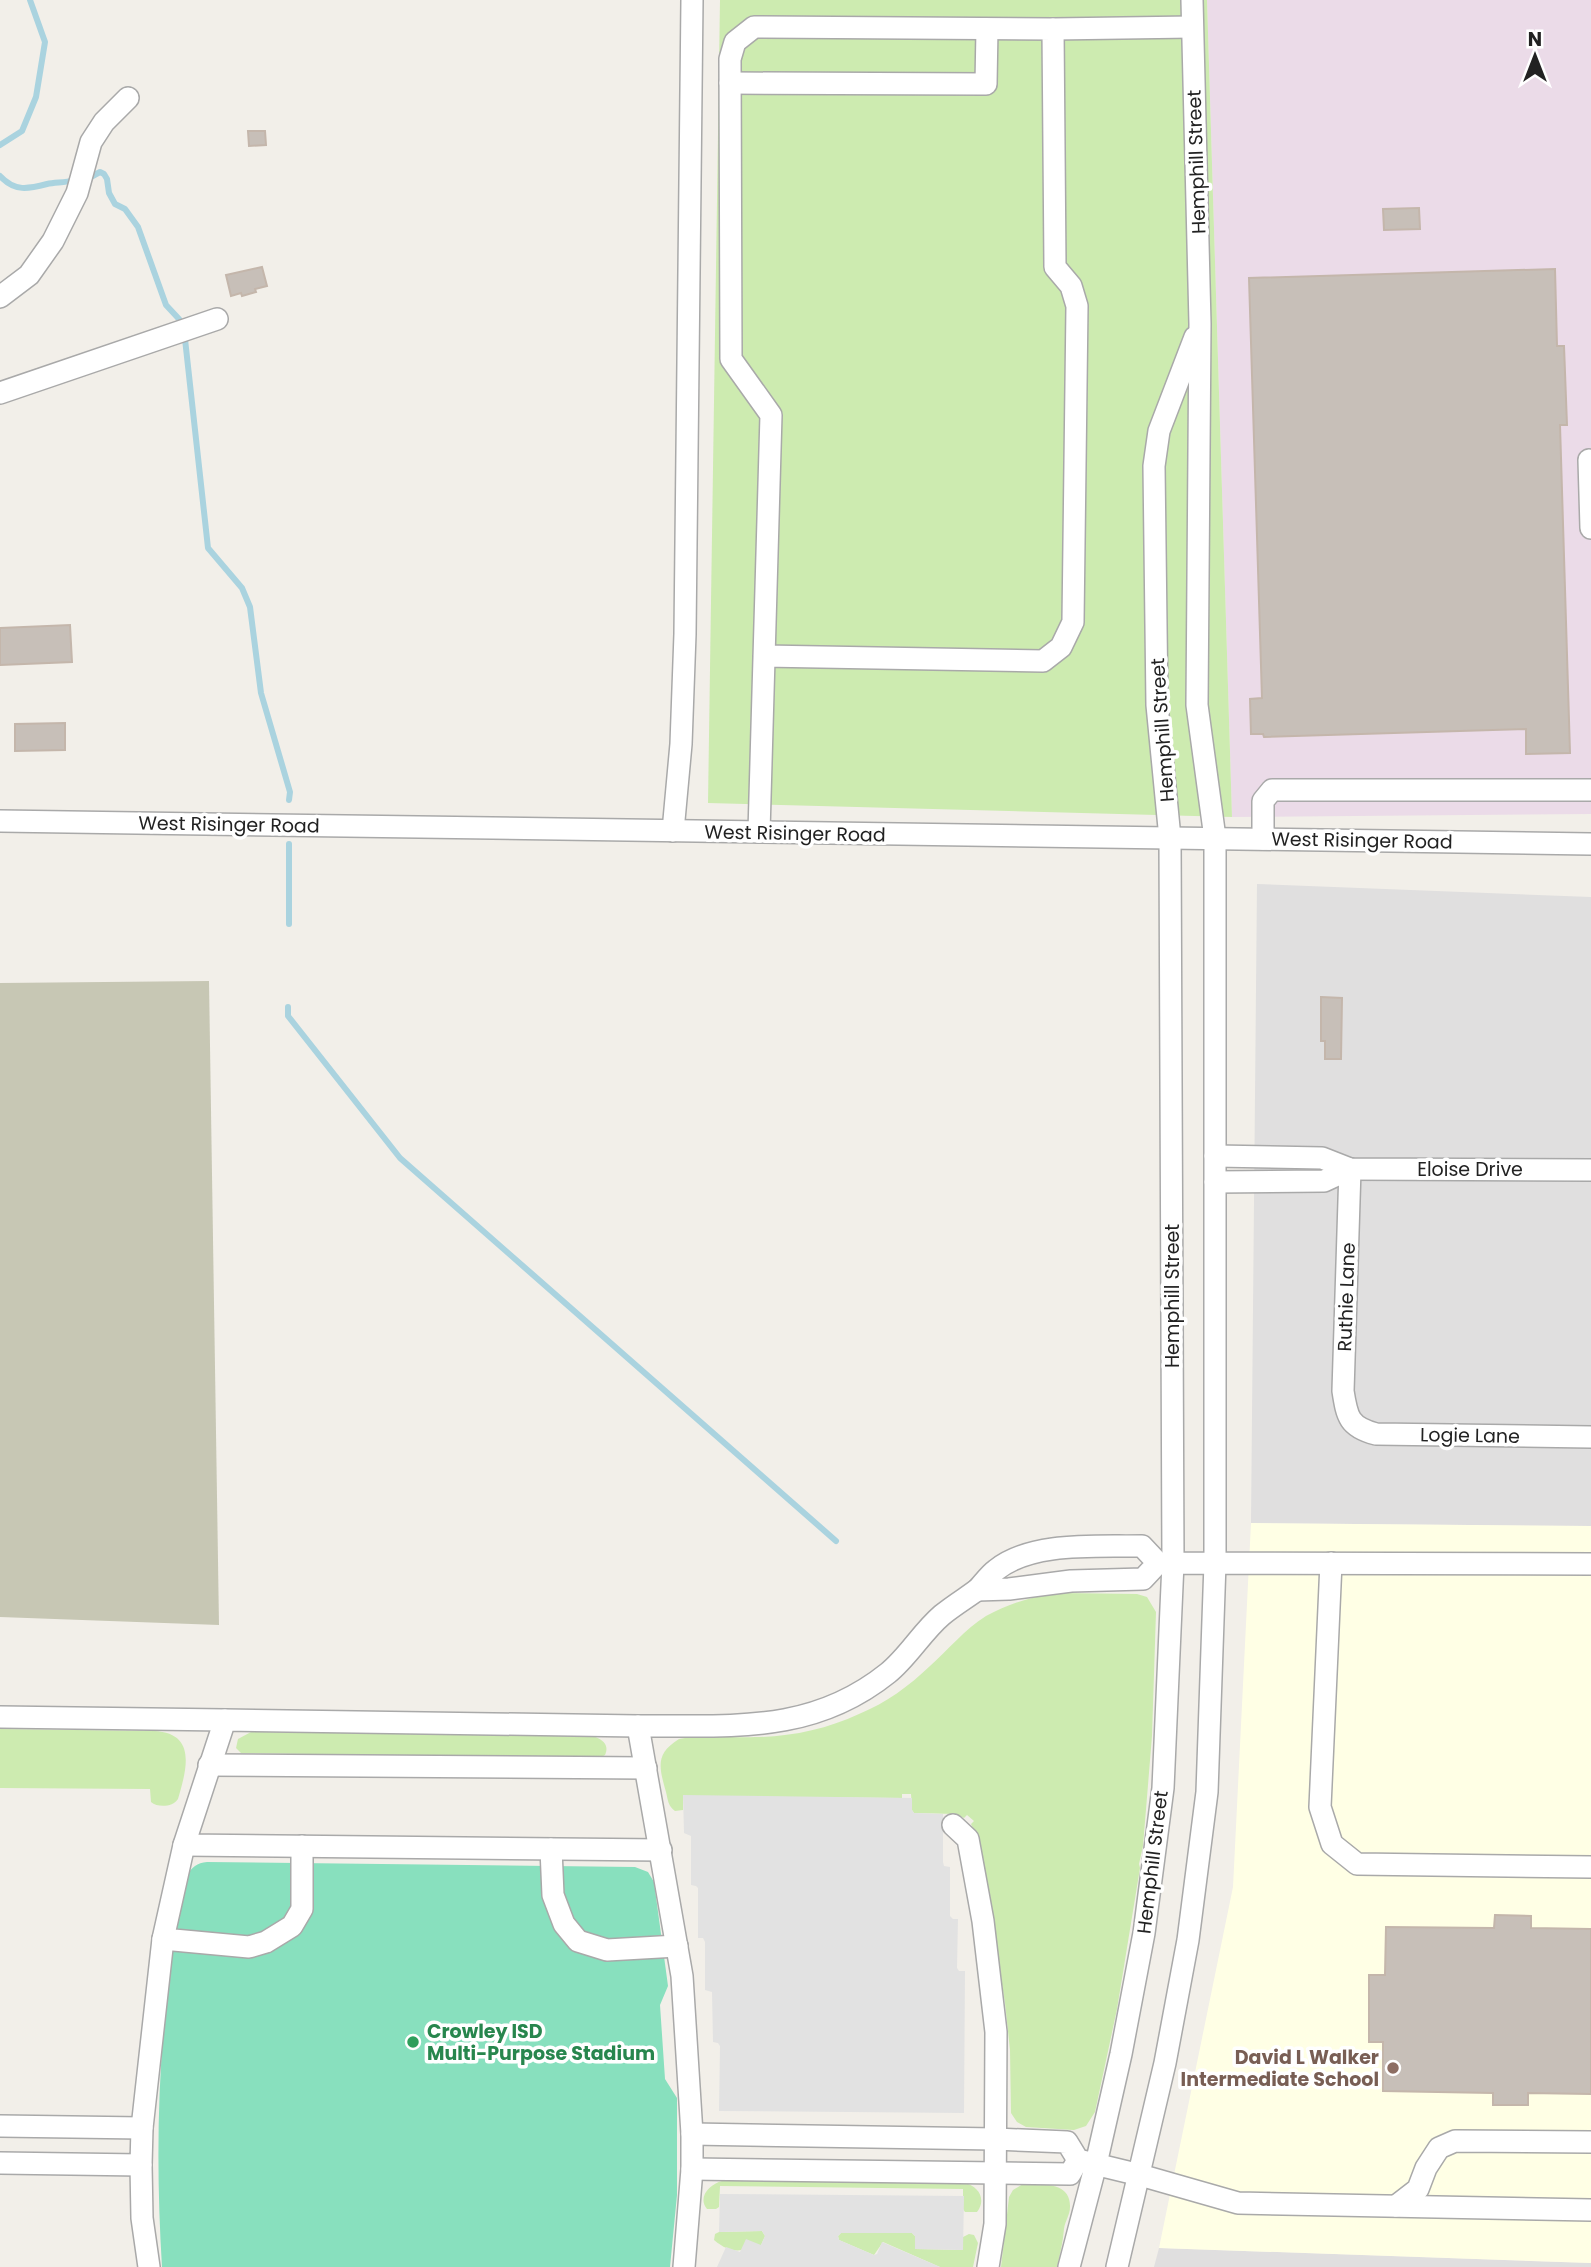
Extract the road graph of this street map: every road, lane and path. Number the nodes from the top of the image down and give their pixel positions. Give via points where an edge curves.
1 (692, 0) edge
2 (1192, 0) edge
3 (1192, 27) junction
4 (987, 29) junction
5 (1053, 29) junction
6 (730, 83) junction
7 (128, 98) dead end
8 (0, 297) edge
9 (217, 318) dead end
10 (1200, 324) junction
11 (0, 393) edge
12 (1589, 460) dead end
13 (1591, 528) edge
14 (764, 656) junction
15 (1591, 790) edge
16 (0, 821) edge
17 (673, 831) junction
18 (758, 832) junction
19 (1170, 838) junction
20 (1215, 838) junction
21 (1263, 839) junction
22 (1591, 844) edge
23 (1215, 1156) junction
24 (1350, 1169) junction
25 (1591, 1170) edge
26 (1215, 1182) junction
27 (1352, 1423) joint
28 (1591, 1437) edge
29 (1166, 1563) junction
30 (1215, 1563) junction
31 (1331, 1563) junction
32 (1591, 1564) edge
33 (977, 1590) junction
34 (0, 1717) edge
35 (225, 1720) junction
36 (638, 1726) junction
37 (209, 1765) junction
38 (646, 1768) junction
39 (953, 1825) dead end
40 (184, 1845) junction
41 (302, 1846) junction
42 (551, 1849) junction
43 (661, 1850) junction
44 (1591, 1867) edge
45 (163, 1939) junction
46 (677, 1946) junction
47 (0, 2126) edge
48 (142, 2128) junction
49 (692, 2134) junction
50 (995, 2139) junction
51 (1591, 2142) edge
52 (1087, 2162) junction
53 (0, 2163) edge
54 (141, 2165) junction
55 (692, 2169) junction
56 (996, 2172) junction
57 (1140, 2175) junction
58 (1396, 2206) junction
59 (1591, 2210) edge
60 (149, 2267) edge
61 (684, 2267) edge
62 (988, 2267) edge
63 (1069, 2267) edge
64 (1117, 2267) edge

1 - 17 street via 685,634
2 - 3 street, Hemphill Street
3 - 5 street
3 - 10 street, Hemphill Street
4 - 5 street
4 - 6 street via 754,27 735,42
4 - 6 street via 986,84
5 - 14 street via 1055,267 1071,286 1077,306 1073,622 1061,647 1043,661
6 - 14 street via 731,359 771,415
7 - 8 street via 91,142 77,193 53,241 29,275
9 - 11 street
10 - 19 street, Hemphill Street via 1159,431 1154,466 1157,705
10 - 20 street, Hemphill Street via 1197,705
12 - 13 street
14 - 18 street
15 - 21 street via 1272,790 1263,801
16 - 17 street, West Risinger Road
17 - 18 street, West Risinger Road
18 - 19 street, West Risinger Road
19 - 20 street, West Risinger Road
19 - 29 street, Hemphill Street
20 - 21 street, West Risinger Road
20 - 23 street, Hemphill Street
21 - 22 street, West Risinger Road
23 - 24 street, Eloise Drive via 1322,1158
23 - 26 street, Hemphill Street
24 - 25 street, Eloise Drive
24 - 26 street, Eloise Drive via 1324,1181
24 - 27 street, Ruthie Lane via 1343,1391
26 - 30 street, Hemphill Street
27 - 28 street, Logie Lane via 1377,1434
29 - 30 street
29 - 33 street via 1143,1579
29 - 33 street via 1142,1546 1032,1552 997,1569
29 - 52 street, Hemphill Street via 1163,1788 1144,1933
30 - 31 street
30 - 57 street, Hemphill Street via 1208,1792 1188,1940
31 - 32 street
31 - 44 street via 1320,1807 1332,1844 1357,1864
33 - 36 street via 943,1614 889,1672 846,1702 800,1718 753,1725
34 - 35 street
35 - 36 street
35 - 37 street
36 - 38 street
37 - 38 street
37 - 40 street
38 - 43 street
39 - 50 street via 968,1839 984,1929 996,2032
40 - 41 street
40 - 45 street
41 - 42 street
41 - 45 street via 302,1909 292,1926 249,1947
42 - 43 street
42 - 46 street via 553,1895 564,1924 578,1941 607,1950
43 - 46 street
45 - 48 street
46 - 49 street
47 - 48 street
48 - 54 street
49 - 50 street
49 - 55 street
50 - 52 street via 1067,2142
50 - 56 street
51 - 58 street via 1455,2141 1439,2148 1418,2189
52 - 56 street via 1070,2174
52 - 57 street
52 - 63 street, Hemphill Street
53 - 54 street
54 - 60 street
55 - 56 street
55 - 61 street
56 - 62 street
57 - 58 street via 1238,2203
57 - 64 street, Hemphill Street
58 - 59 street

